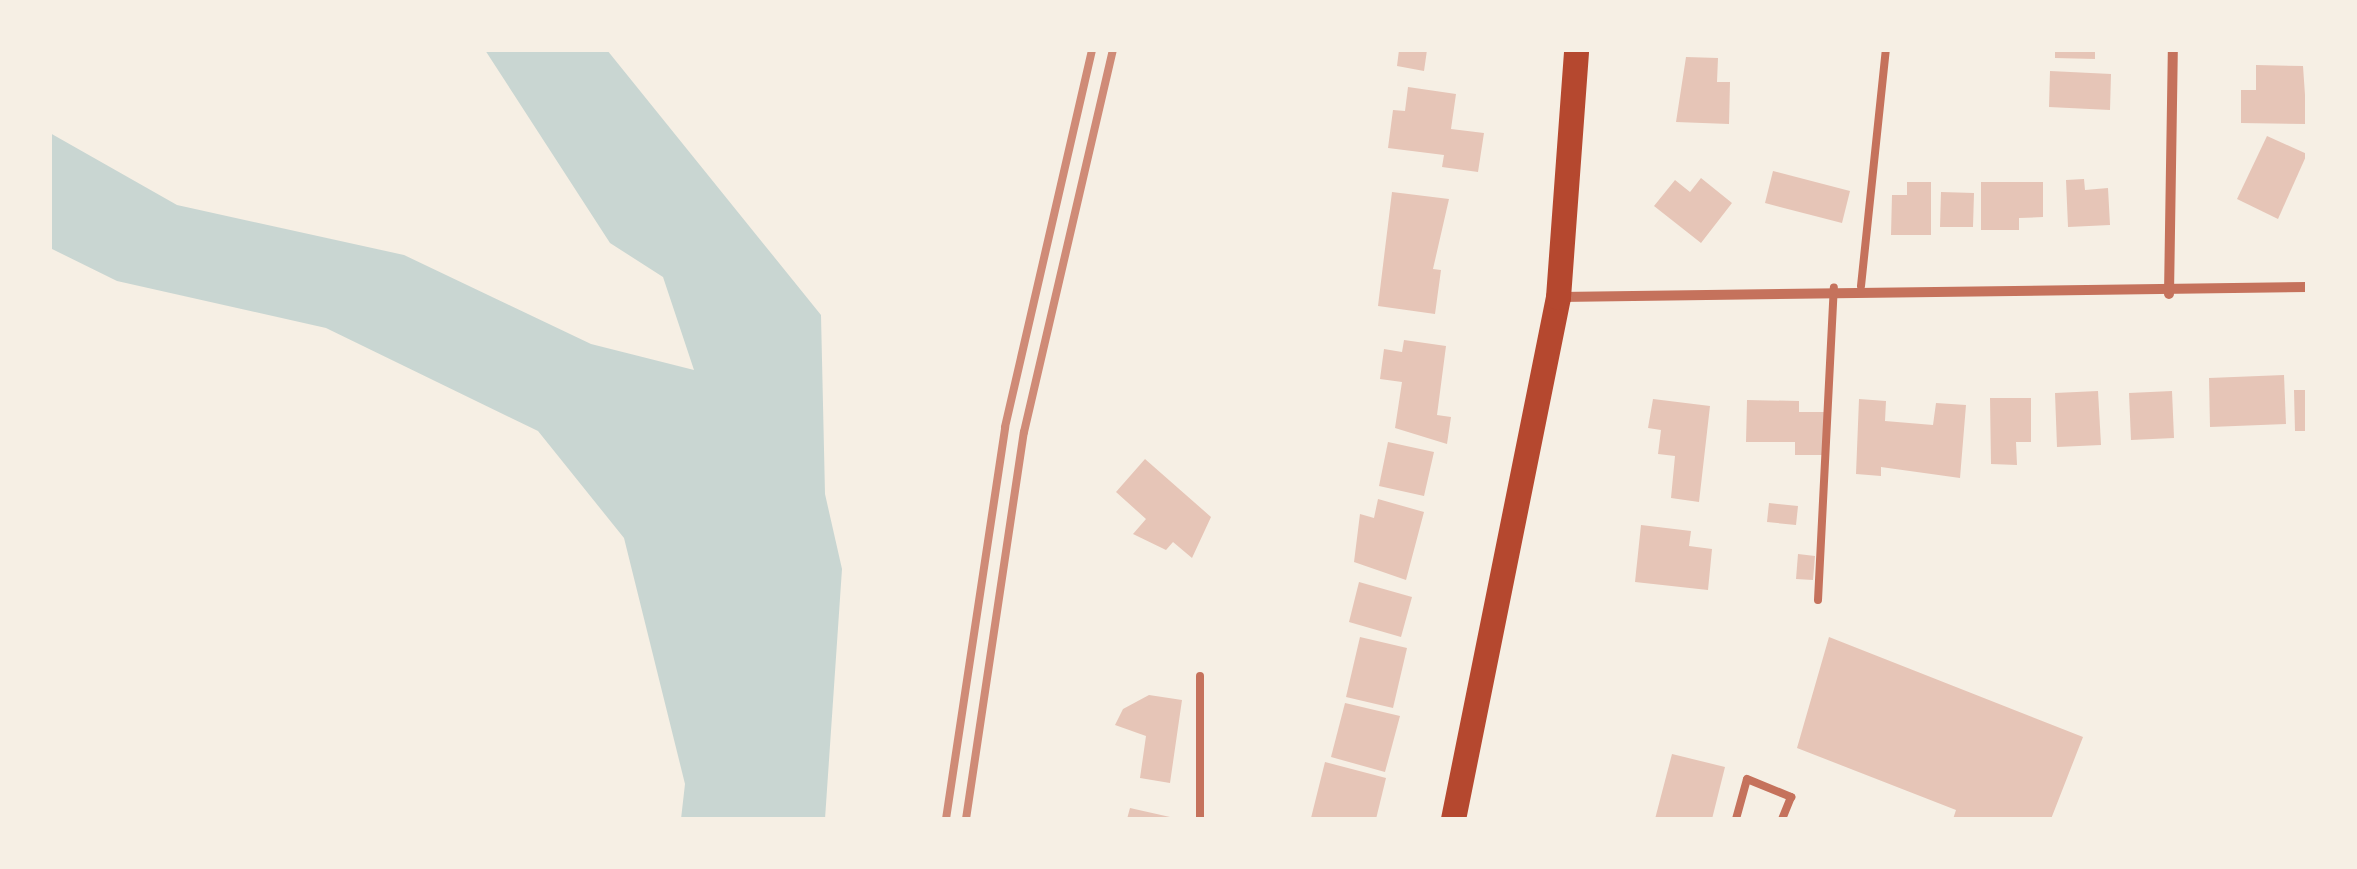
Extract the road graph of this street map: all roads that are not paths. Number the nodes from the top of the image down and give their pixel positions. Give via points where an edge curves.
1 (1576, 50) edge
2 (1886, 50) edge
3 (2172, 50) edge
4 (1861, 286) junction
5 (1834, 287) junction
6 (2305, 289) edge
7 (2168, 294) junction
8 (1558, 297) junction
9 (1818, 600) dead end
10 (1200, 676) dead end
11 (1200, 819) edge
12 (1452, 819) edge
13 (1736, 819) edge
14 (1782, 819) edge

1 - 8 highway
2 - 4 lane
3 - 7 street
4 - 5 street
4 - 7 street
5 - 8 street
5 - 9 lane
6 - 7 street
8 - 12 highway
10 - 11 lane
13 - 14 lane via 1747,779 1791,797

